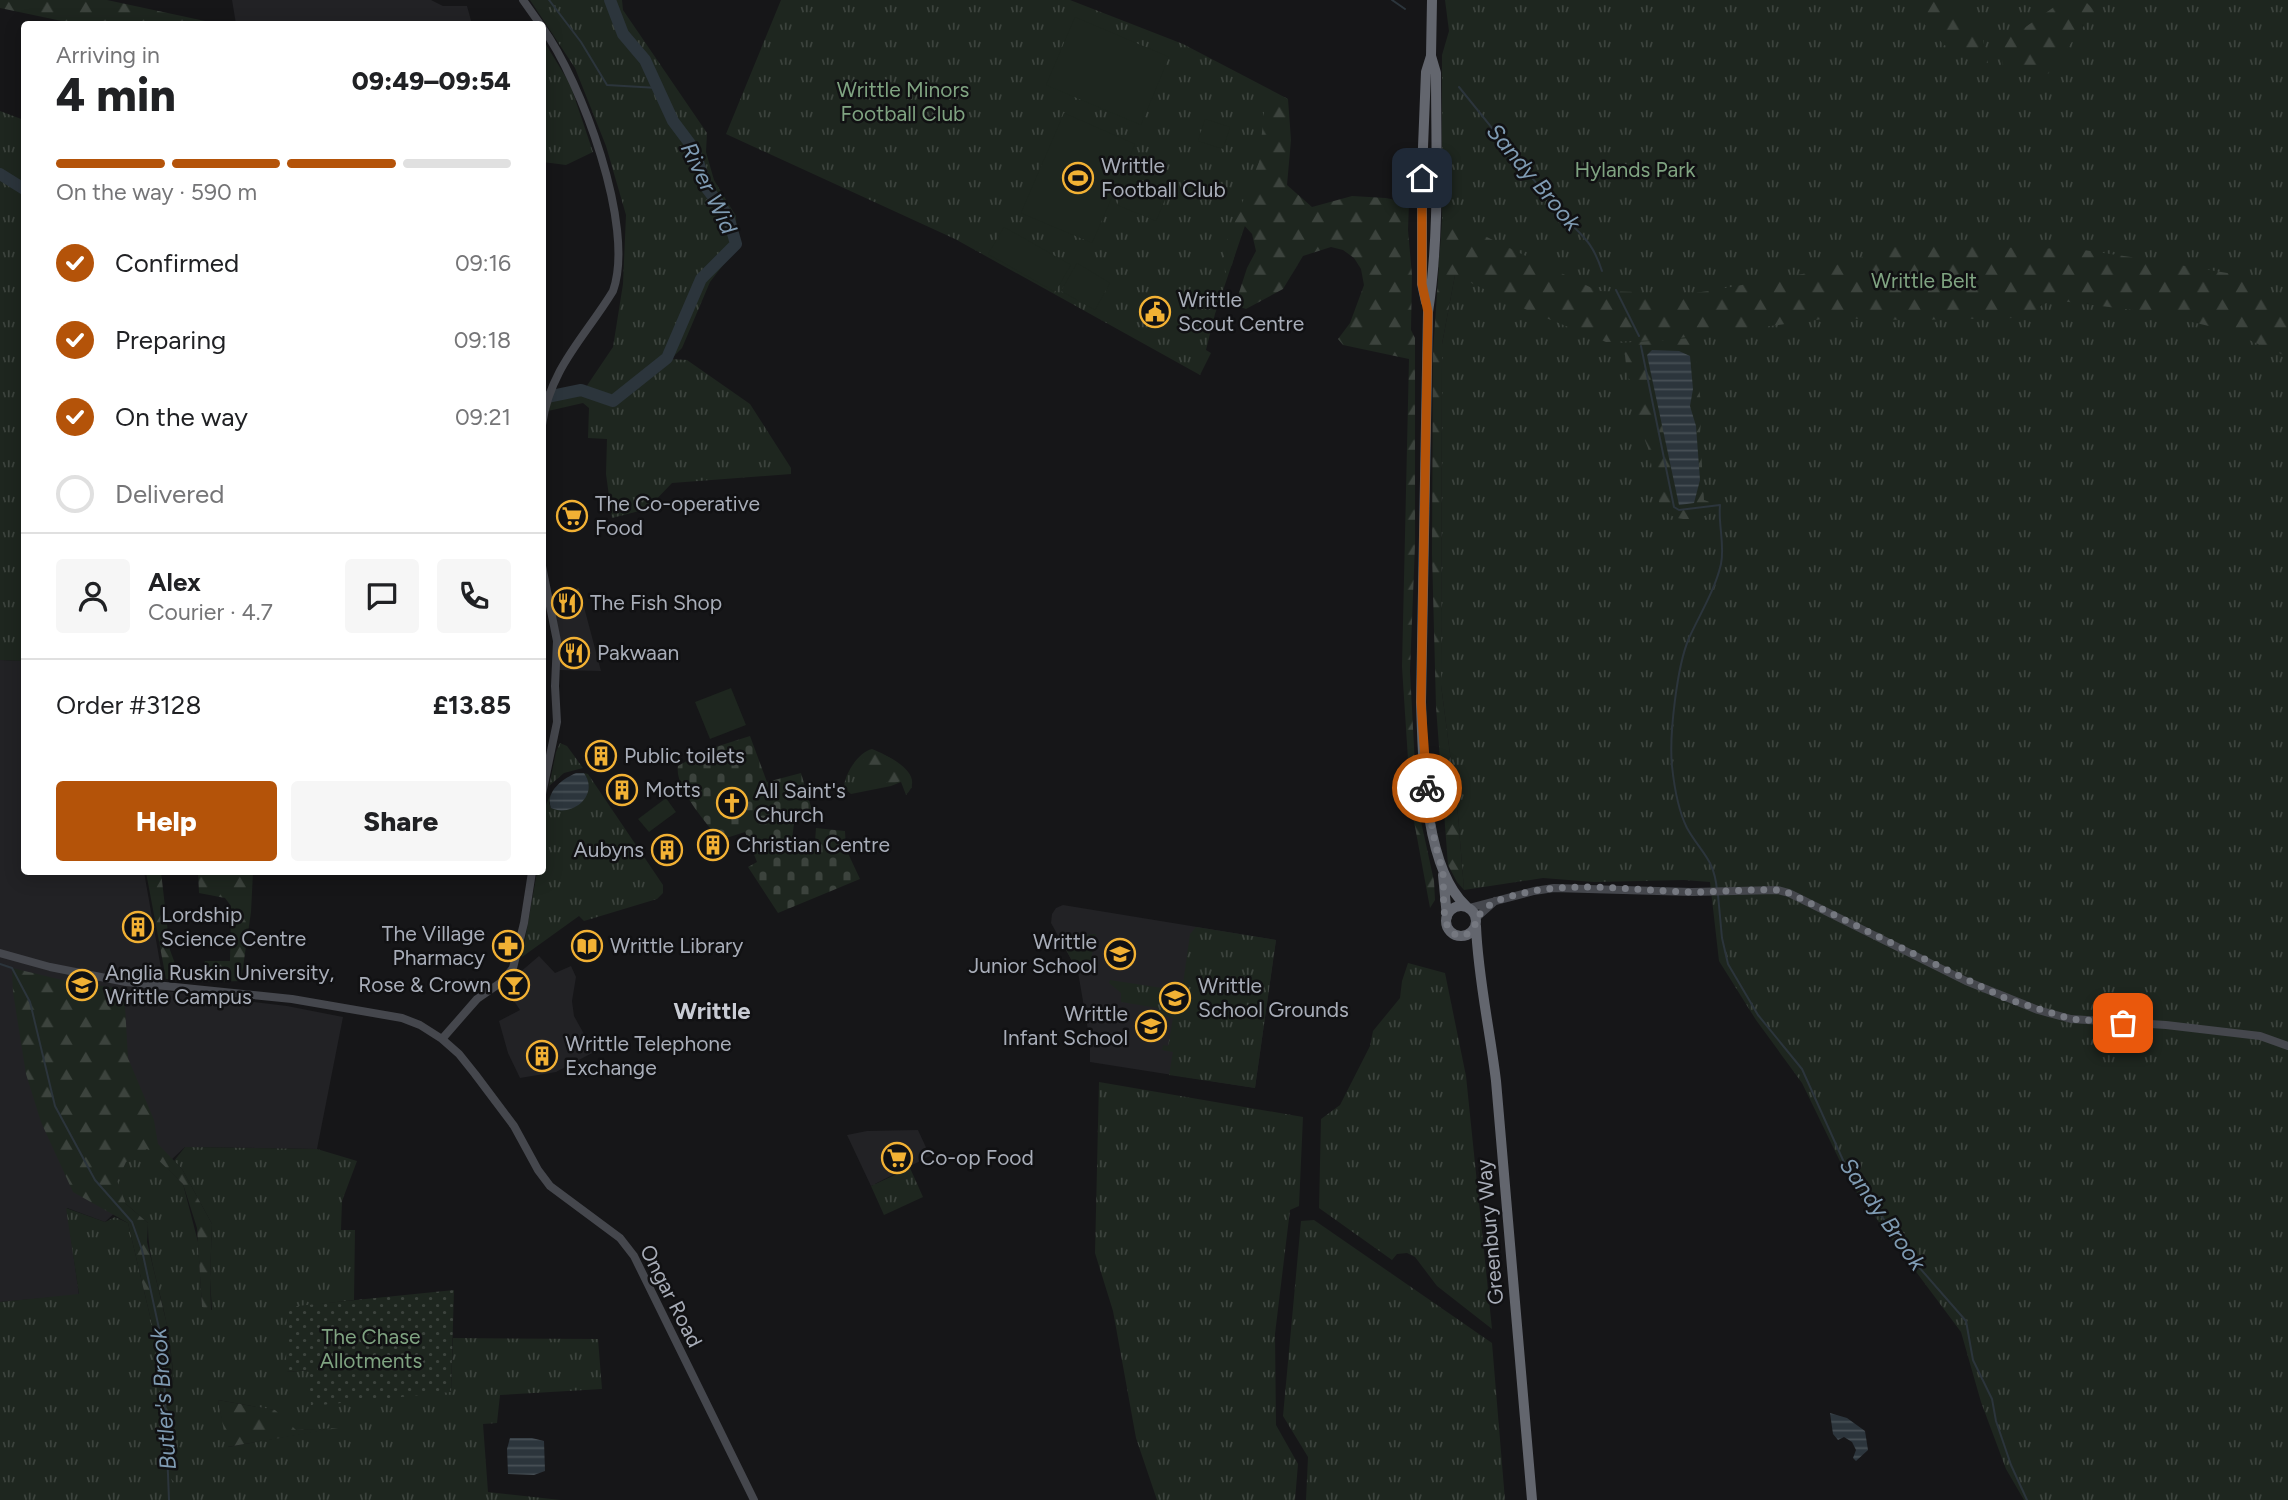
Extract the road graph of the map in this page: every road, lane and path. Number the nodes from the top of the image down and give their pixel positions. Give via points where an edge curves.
1 (523, 0) edge
2 (1432, 0) edge
3 (538, 21) edge
4 (546, 34) edge
5 (546, 400) edge
6 (546, 585) edge
7 (546, 773) edge
8 (1443, 873) junction
9 (532, 875) edge
10 (1494, 901) junction
11 (1468, 907) junction
12 (1447, 917) junction
13 (1476, 922) junction
14 (1462, 936) junction
15 (0, 953) edge
16 (1478, 962) junction
17 (442, 1039) junction
18 (2288, 1046) edge
19 (754, 1500) edge
20 (1532, 1500) edge

1 - 3 street
2 - 8 highway via 1436,206 1428,312 1421,702 1429,807
4 - 5 street via 573,80 601,160 615,213 618,260 613,291 568,355
6 - 7 street via 555,629 556,669 556,722
8 - 11 highway
8 - 12 highway
9 - 17 street via 513,968 477,999
10 - 11 street
10 - 13 street
10 - 18 street via 1563,887 1778,890 1966,981 2038,1010 2071,1019 2260,1036
11 - 12 highway via 1453,908
11 - 13 highway
12 - 14 highway via 1450,930
13 - 14 highway via 1470,933
13 - 16 highway, Greenbury Way
14 - 16 highway, Greenbury Way
15 - 17 street, Ongar Road via 127,982 292,999 402,1018
16 - 20 highway, Greenbury Way via 1496,1081
17 - 19 street, Ongar Road via 499,1105 550,1186 612,1231 634,1256

